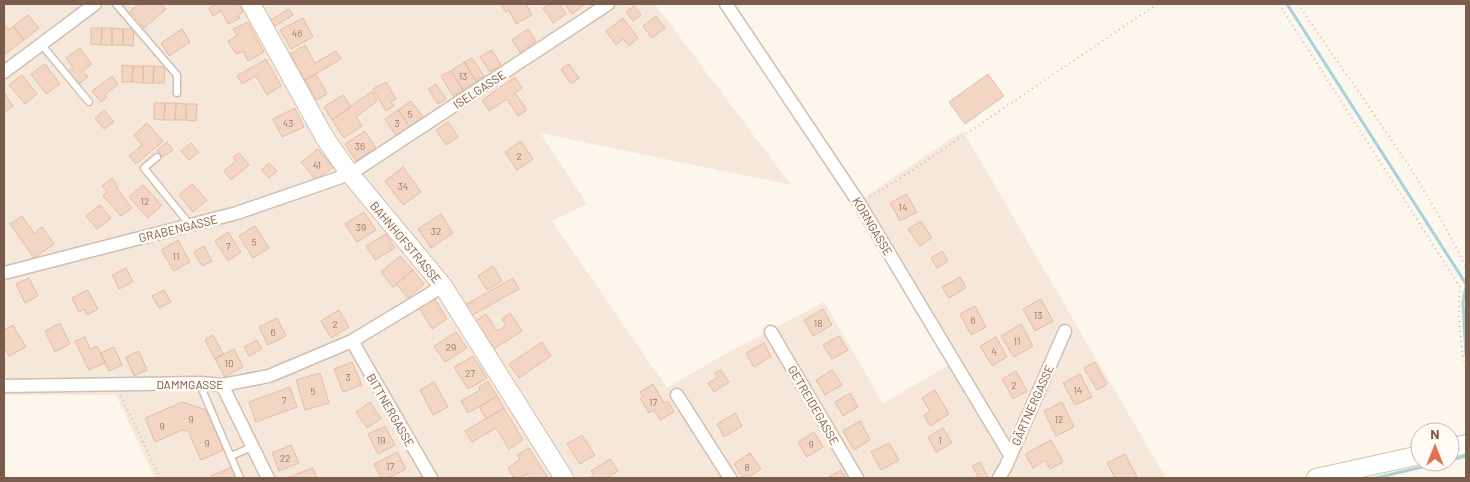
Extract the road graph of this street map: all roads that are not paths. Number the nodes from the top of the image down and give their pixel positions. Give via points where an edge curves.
1 (95, 4) edge
2 (116, 4) edge
3 (251, 4) edge
4 (608, 4) edge
5 (726, 4) edge
6 (41, 44) junction
7 (4, 72) edge
8 (178, 93) dead end
9 (89, 102) dead end
10 (156, 157) dead end
11 (350, 174) junction
12 (190, 225) junction
13 (4, 273) edge
14 (443, 286) junction
15 (1065, 331) dead end
16 (772, 332) dead end
17 (352, 341) junction
18 (202, 383) junction
19 (222, 385) junction
20 (4, 386) edge
21 (677, 395) dead end
22 (252, 447) junction
23 (1010, 455) junction
24 (231, 456) junction
25 (1410, 457) edge
26 (240, 478) edge
27 (268, 478) edge
28 (431, 478) edge
29 (564, 478) edge
30 (730, 478) edge
31 (857, 478) edge
32 (999, 478) edge
33 (1316, 478) edge

1 - 6 street
2 - 8 lane via 177,75
3 - 11 street, BAHNHOFSTRASSE via 325,138
4 - 11 street, ISELGASSE
5 - 23 street, KORNGASSE via 860,203
6 - 7 street
6 - 9 lane
10 - 12 lane via 144,168
11 - 12 street, GRABENGASSE via 237,213
11 - 14 street, BAHNHOFSTRASSE
12 - 13 street, GRABENGASSE
14 - 17 street, DAMMGASSE
14 - 29 street, BAHNHOFSTRASSE
15 - 23 street, GÄRTNERGASSE
16 - 31 street, GETREIDEGASSE
17 - 19 street, DAMMGASSE via 269,376
17 - 28 street, BITTNERGASSE
18 - 19 street, DAMMGASSE
18 - 20 street, DAMMGASSE
18 - 24 lane via 201,388
19 - 22 street
21 - 30 street
22 - 24 lane
22 - 27 street
23 - 32 street, GÄRTNERGASSE
24 - 26 lane
25 - 33 street

